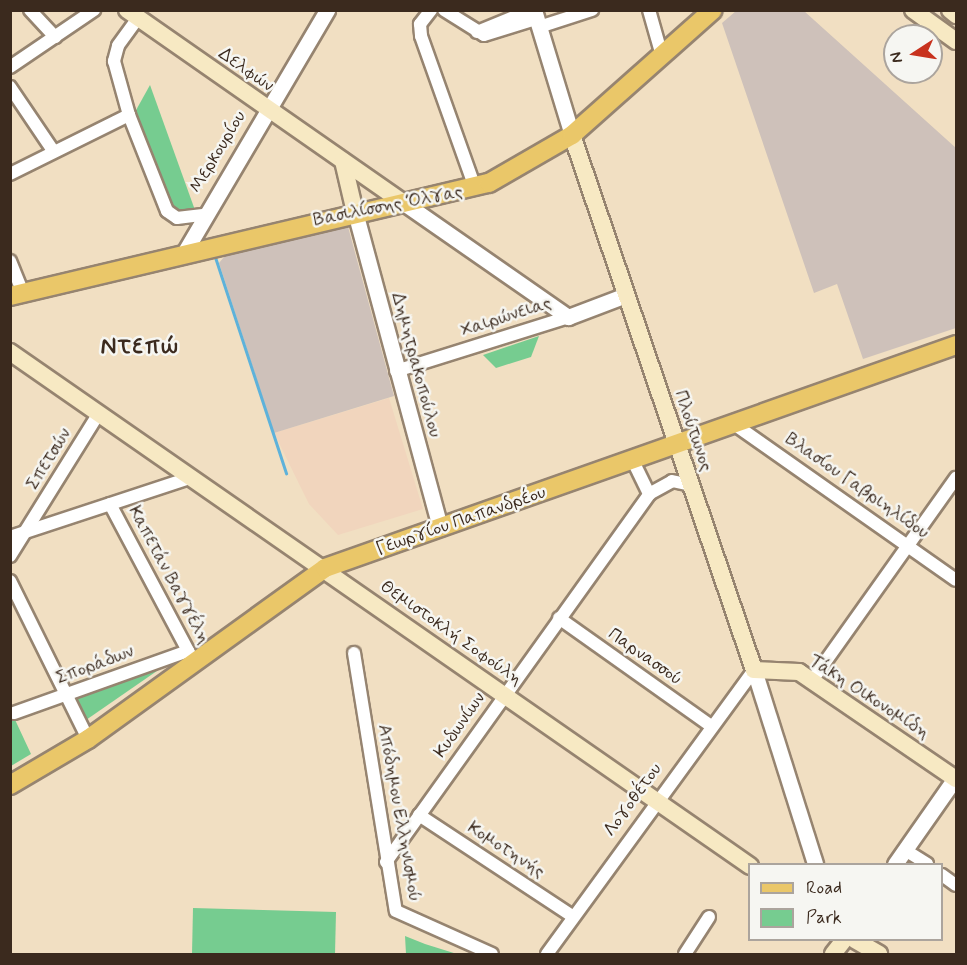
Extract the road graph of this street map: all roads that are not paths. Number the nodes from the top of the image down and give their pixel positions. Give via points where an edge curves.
1 (30, 10) edge
2 (94, 10) edge
3 (327, 10) edge
4 (431, 10) edge
5 (444, 10) edge
6 (592, 10) edge
7 (649, 10) edge
8 (713, 10) edge
9 (913, 10) edge
10 (950, 10) edge
11 (132, 14) edge
12 (957, 15) edge
13 (535, 17) edge
14 (54, 37) junction
15 (957, 41) edge
16 (662, 56) junction
17 (10, 67) edge
18 (10, 87) edge
19 (267, 108) junction
20 (129, 115) junction
21 (572, 135) junction
22 (54, 152) junction
23 (343, 161) junction
24 (10, 174) edge
25 (475, 188) junction
26 (404, 203) junction
27 (356, 212) junction
28 (203, 215) junction
29 (184, 253) junction
30 (10, 261) edge
31 (17, 295) edge
32 (626, 295) junction
33 (568, 317) junction
34 (957, 345) edge
35 (10, 352) edge
36 (396, 370) junction
37 (99, 413) junction
38 (734, 424) junction
39 (678, 446) junction
40 (633, 461) junction
41 (192, 477) junction
42 (957, 478) edge
43 (691, 485) junction
44 (649, 494) junction
45 (110, 504) junction
46 (440, 528) junction
47 (25, 532) junction
48 (10, 537) edge
49 (910, 548) junction
50 (10, 556) edge
51 (325, 568) junction
52 (957, 580) edge
53 (10, 581) edge
54 (559, 618) junction
55 (354, 653) dead end
56 (192, 658) junction
57 (754, 670) junction
58 (813, 679) junction
59 (504, 694) junction
60 (66, 695) junction
61 (14, 713) dead end
62 (711, 726) junction
63 (88, 739) junction
64 (956, 778) edge
65 (10, 785) edge
66 (656, 800) junction
67 (419, 815) junction
68 (905, 850) junction
69 (386, 862) junction
70 (815, 863) edge
71 (896, 863) edge
72 (925, 863) edge
73 (748, 865) edge
74 (943, 876) edge
75 (957, 885) edge
76 (572, 916) junction
77 (709, 917) dead end
78 (843, 941) edge
79 (858, 941) edge
80 (492, 954) edge
81 (547, 954) edge
82 (685, 954) edge
83 (833, 954) edge
84 (879, 954) edge

1 - 14 street
2 - 14 street
3 - 19 street, Μερκουρίου
4 - 25 street via 420,24 421,36
5 - 13 street via 486,35
6 - 13 street
7 - 16 street
8 - 16 main road, Βασιλίσσης Όλγας
9 - 15 main road
10 - 12 main road
11 - 19 main road, Δελφών
11 - 20 street via 114,61
13 - 21 street, Πλούτωνος
14 - 17 street
16 - 21 main road, Βασιλίσσης Όλγας
18 - 22 street
19 - 23 main road, Δελφών
19 - 28 street, Μερκουρίου
20 - 22 street
20 - 28 street via 167,211 180,218
21 - 25 main road, Βασιλίσσης Όλγας via 533,162
21 - 32 main road, Πλούτωνος
22 - 24 street
23 - 26 main road, Δελφών
23 - 27 main road
25 - 26 main road, Βασιλίσσης Όλγας
26 - 27 main road, Βασιλίσσης Όλγας
26 - 33 street
27 - 29 main road, Βασιλίσσης Όλγας
27 - 36 street, Δημητρακοπούλου
28 - 29 street, Μερκουρίου
29 - 31 main road, Βασιλίσσης Όλγας
30 - 31 street
32 - 33 street, Χαιρώνειας
32 - 39 main road, Πλούτωνος
33 - 36 street, Χαιρώνειας
34 - 38 main road, Γεωργίου Παπανδρέου
35 - 37 main road, Θεμιστοκλή Σοφούλη
36 - 46 street, Δημητρακοπούλου
37 - 41 main road, Θεμιστοκλή Σοφούλη
37 - 47 street, Σπετσών
38 - 39 main road, Γεωργίου Παπανδρέου
38 - 49 street, Βλασίου Γαβριηλίδου
39 - 40 main road, Γεωργίου Παπανδρέου
39 - 43 main road, Πλούτωνος
40 - 44 street
40 - 46 main road, Γεωργίου Παπανδρέου
41 - 45 street
41 - 51 main road, Θεμιστοκλή Σοφούλη
42 - 49 street
43 - 44 street, Κυδωνίων via 672,481
43 - 57 main road, Πλούτωνος
44 - 54 street, Κυδωνίων
45 - 47 street
45 - 56 street, Καπετάν Βαγγέλη
46 - 51 main road, Γεωργίου Παπανδρέου
47 - 48 street
47 - 50 street, Σπετσών
49 - 52 street, Βλασίου Γαβριηλίδου
49 - 58 street
51 - 56 main road, Γεωργίου Παπανδρέου
51 - 59 main road, Θεμιστοκλή Σοφούλη
53 - 60 street
54 - 59 street, Κυδωνίων
54 - 62 street, Παρνασσού
55 - 69 street, Απόδημου Ελληνισμού
56 - 60 street, Σποράδων
56 - 63 main road, Γεωργίου Παπανδρέου
57 - 58 main road, Τάκη Οικονομίδη via 789,669
57 - 62 street, Λογοθέτου
57 - 70 street, Πλούτωνος
58 - 64 main road, Τάκη Οικονομίδη
59 - 66 main road, Θεμιστοκλή Σοφούλη
59 - 67 street, Κυδωνίων
60 - 61 street, Σποράδων
60 - 63 street
62 - 66 street, Λογοθέτου
63 - 65 main road, Γεωργίου Παπανδρέου
64 - 68 street
66 - 73 main road, Θεμιστοκλή Σοφούλη
66 - 76 street, Λογοθέτου
67 - 69 street, Κυδωνίων
67 - 76 street, Κομοτηνής
68 - 71 street
68 - 72 street
69 - 80 street, Απόδημου Ελληνισμού via 401,916
74 - 75 street
76 - 81 street, Λογοθέτου
77 - 82 street
78 - 83 main road
79 - 84 main road

